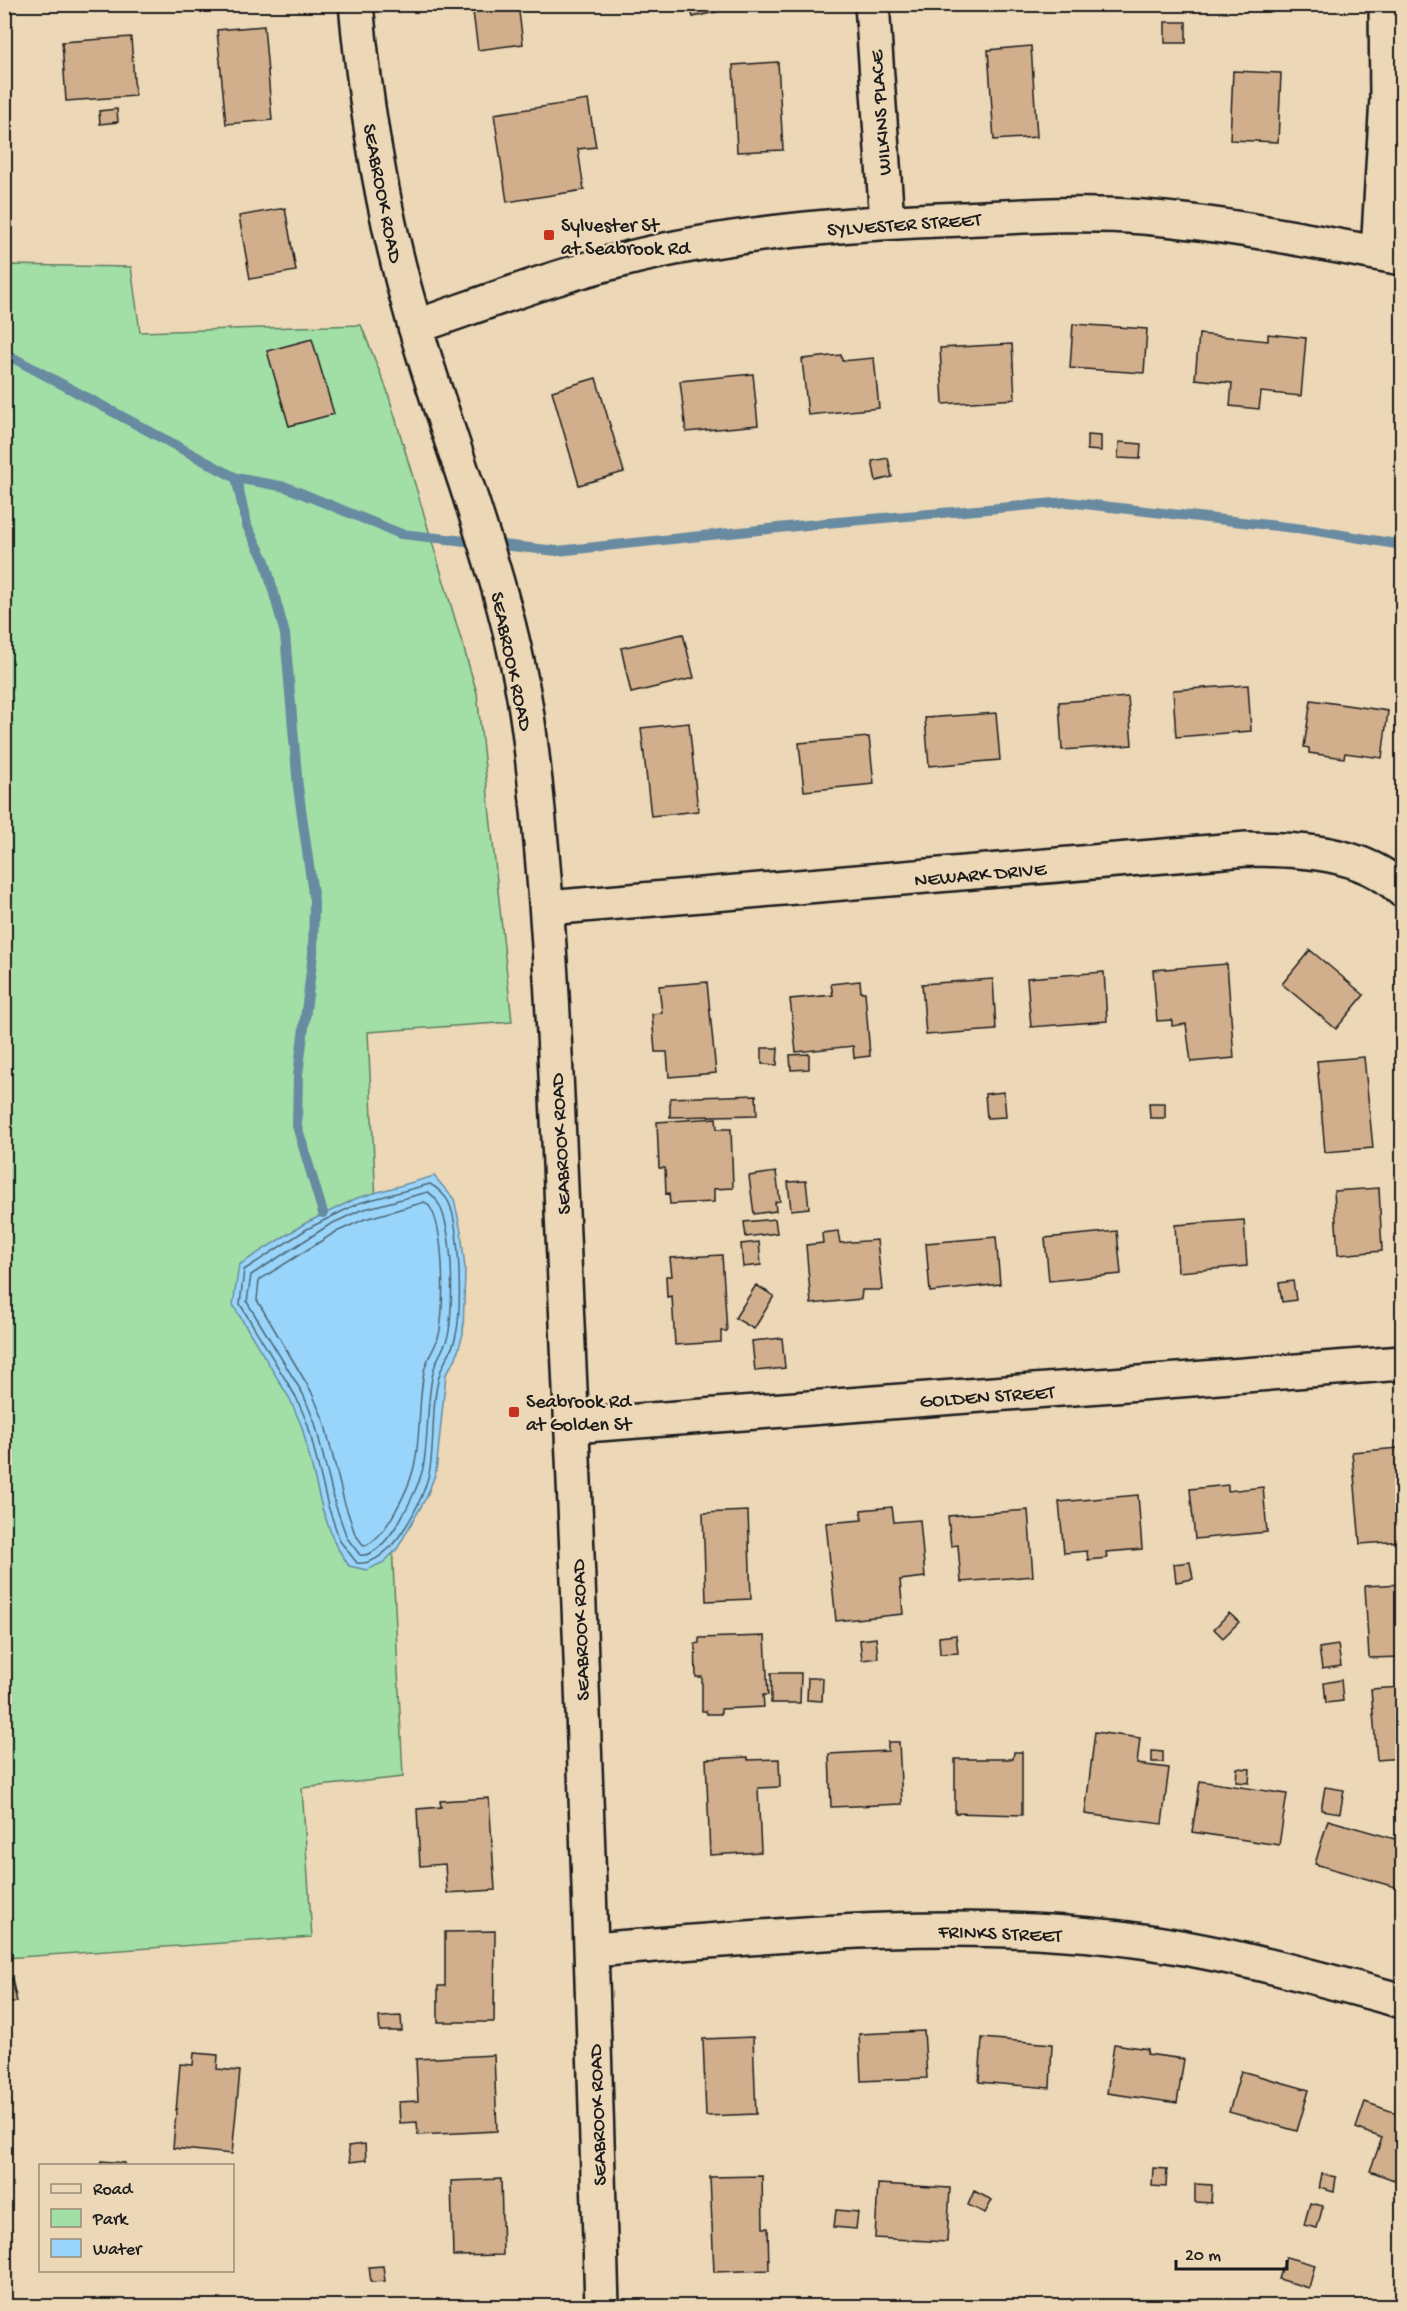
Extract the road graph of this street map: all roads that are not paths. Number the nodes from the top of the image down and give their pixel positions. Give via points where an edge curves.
1 (356, 4) edge
2 (872, 4) edge
3 (1386, 4) edge
4 (887, 222) junction
5 (1390, 255) edge
6 (415, 327) junction
7 (1402, 890) edge
8 (548, 908) junction
9 (1402, 1363) edge
10 (572, 1426) junction
11 (591, 1950) junction
12 (1402, 2001) edge
13 (602, 2307) edge

1 - 6 street, SEABROOK ROAD via 378,178
2 - 4 street, WILKINS PLACE
3 - 5 street
4 - 5 street, SYLVESTER STREET via 1070,215 1143,217 1257,230
4 - 6 street, SYLVESTER STREET via 709,243 628,258 549,280
6 - 8 street, SEABROOK ROAD via 510,633 528,726
7 - 8 street, NEWARK DRIVE via 1375,871 1346,858 1288,849 1247,849
8 - 10 street, SEABROOK ROAD
9 - 10 street, GOLDEN STREET
10 - 11 street, SEABROOK ROAD
11 - 12 street, FRINKS STREET via 862,1930 1039,1932 1112,1937 1240,1959
11 - 13 street, SEABROOK ROAD

